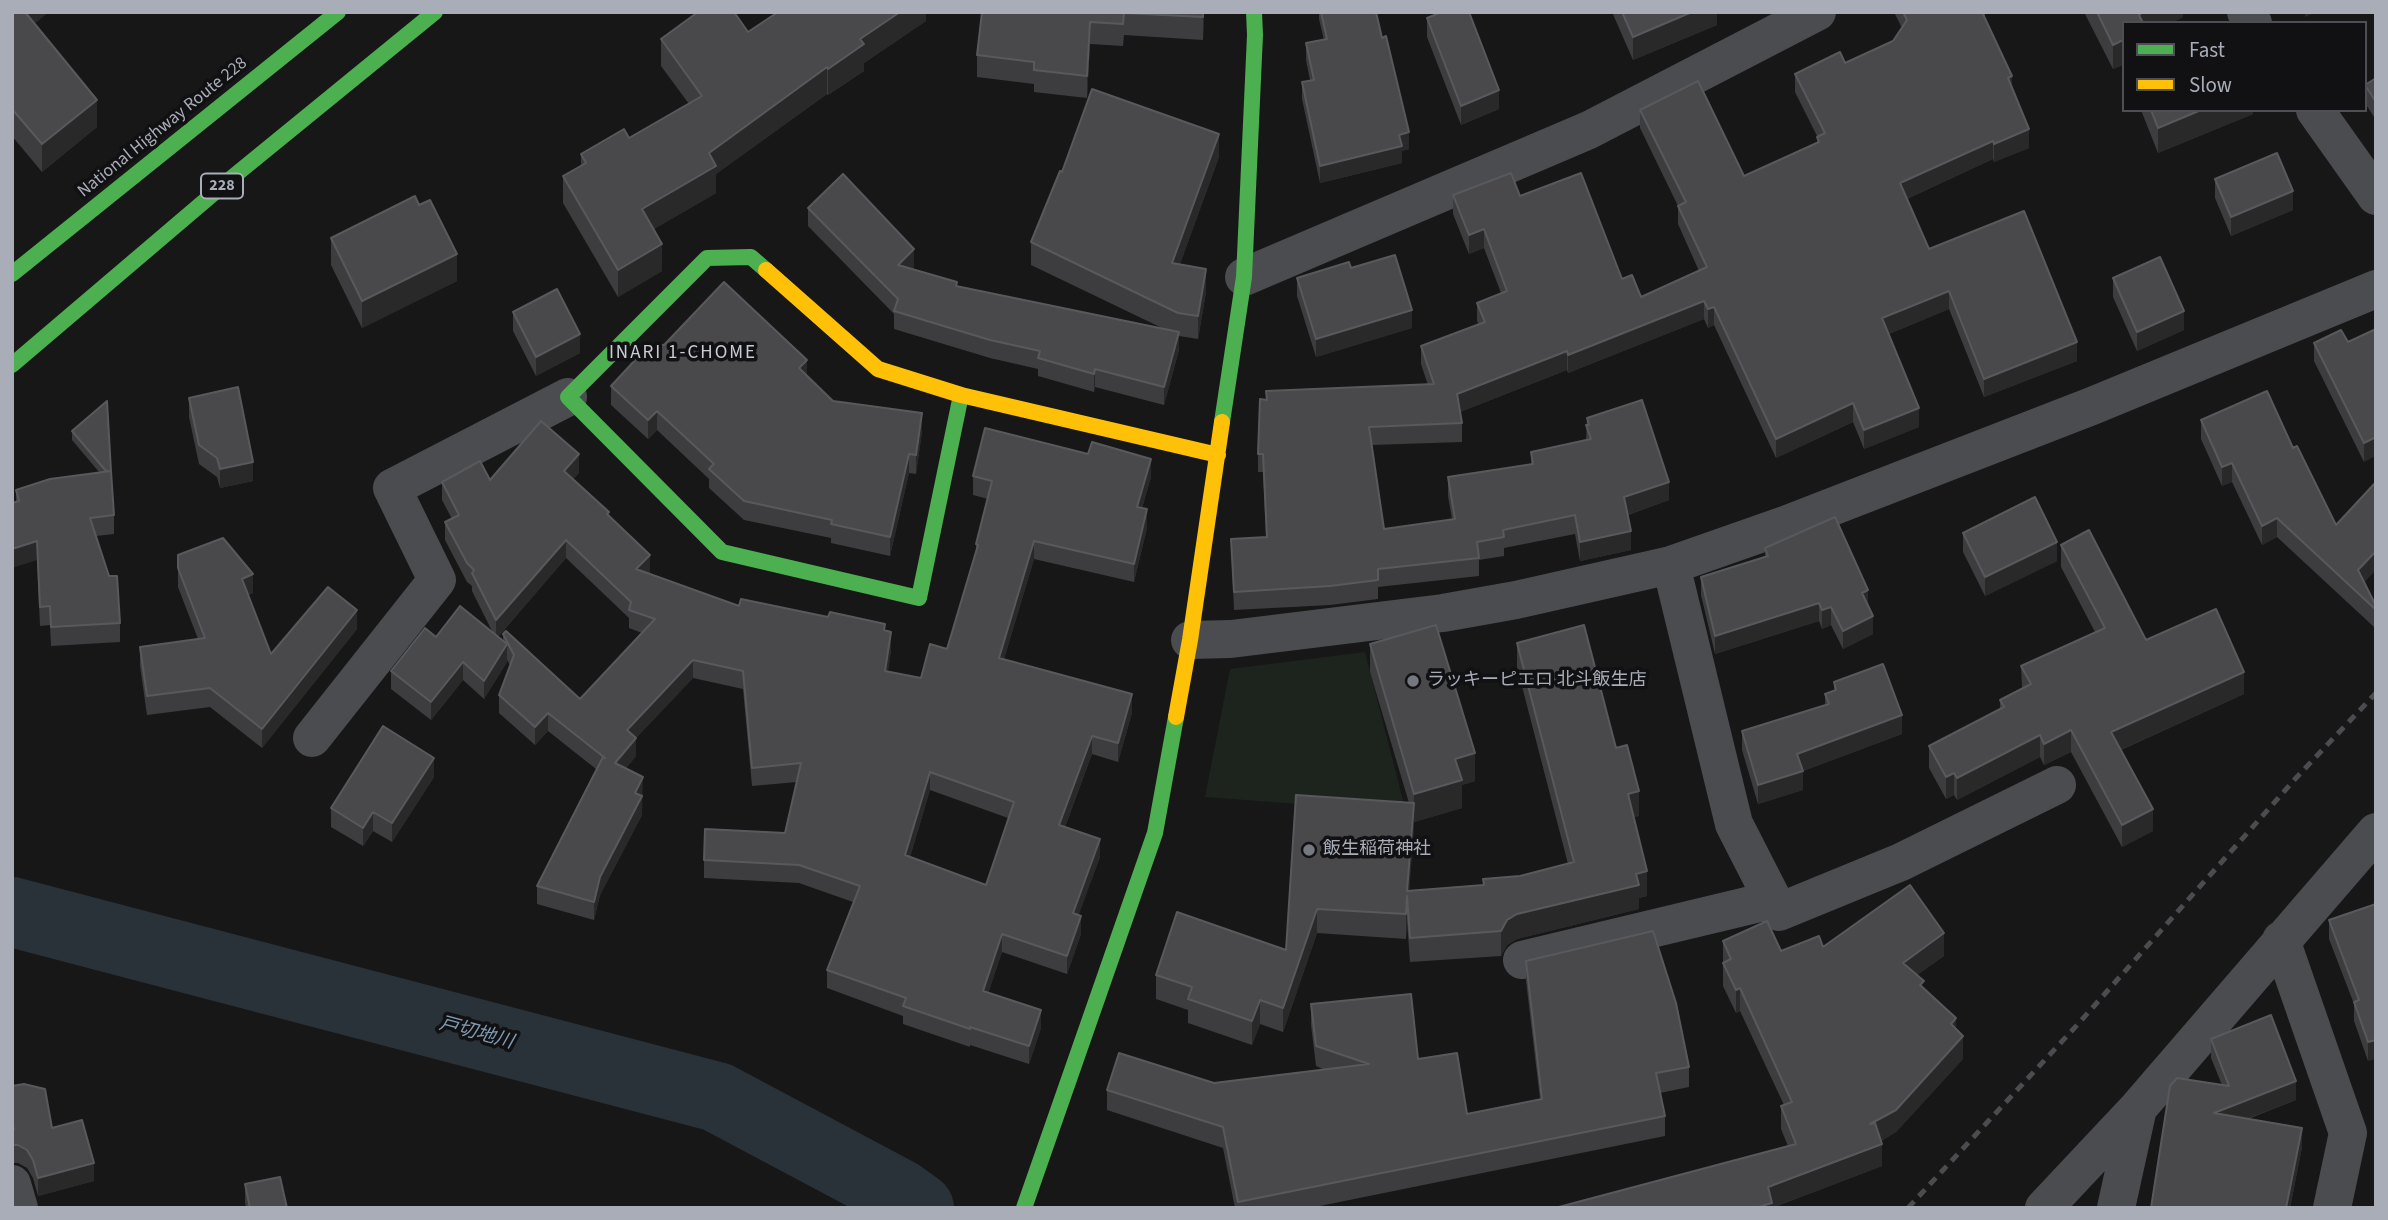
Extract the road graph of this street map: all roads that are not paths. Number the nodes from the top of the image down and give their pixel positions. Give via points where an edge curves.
1 (338, 12) edge
2 (435, 12) edge
3 (1254, 12) edge
4 (1817, 12) edge
5 (2316, 112) edge
6 (2376, 196) edge
7 (12, 274) edge
8 (1244, 278) junction
9 (2376, 289) edge
10 (12, 365) edge
11 (961, 395) junction
12 (568, 397) junction
13 (1218, 455) junction
14 (1671, 565) junction
15 (1190, 640) junction
16 (312, 738) dead end
17 (2057, 785) dead end
18 (2376, 832) edge
19 (1772, 900) junction
20 (2281, 940) junction
21 (1522, 960) dead end
22 (2138, 1108) junction
23 (12, 1184) edge
24 (19, 1208) edge
25 (1024, 1208) edge
26 (2043, 1208) edge
27 (2116, 1208) edge
28 (2332, 1208) edge

1 - 7 main road, National Highway Route 228
2 - 10 main road, 228
3 - 8 main road
4 - 8 street via 1589,130
5 - 6 street
8 - 13 main road
9 - 14 street via 2080,411
11 - 12 main road via 878,369 751,257 707,258
11 - 12 main road via 919,598 722,552
11 - 13 main road
12 - 16 street via 392,488 437,580
13 - 15 main road
14 - 15 street via 1443,613
14 - 19 street via 1734,824
15 - 25 main road via 1155,833
17 - 19 street via 1900,862 1779,912
18 - 20 street
19 - 21 street
20 - 22 street
20 - 28 street via 2348,1133
22 - 26 street
22 - 27 street
23 - 24 street

